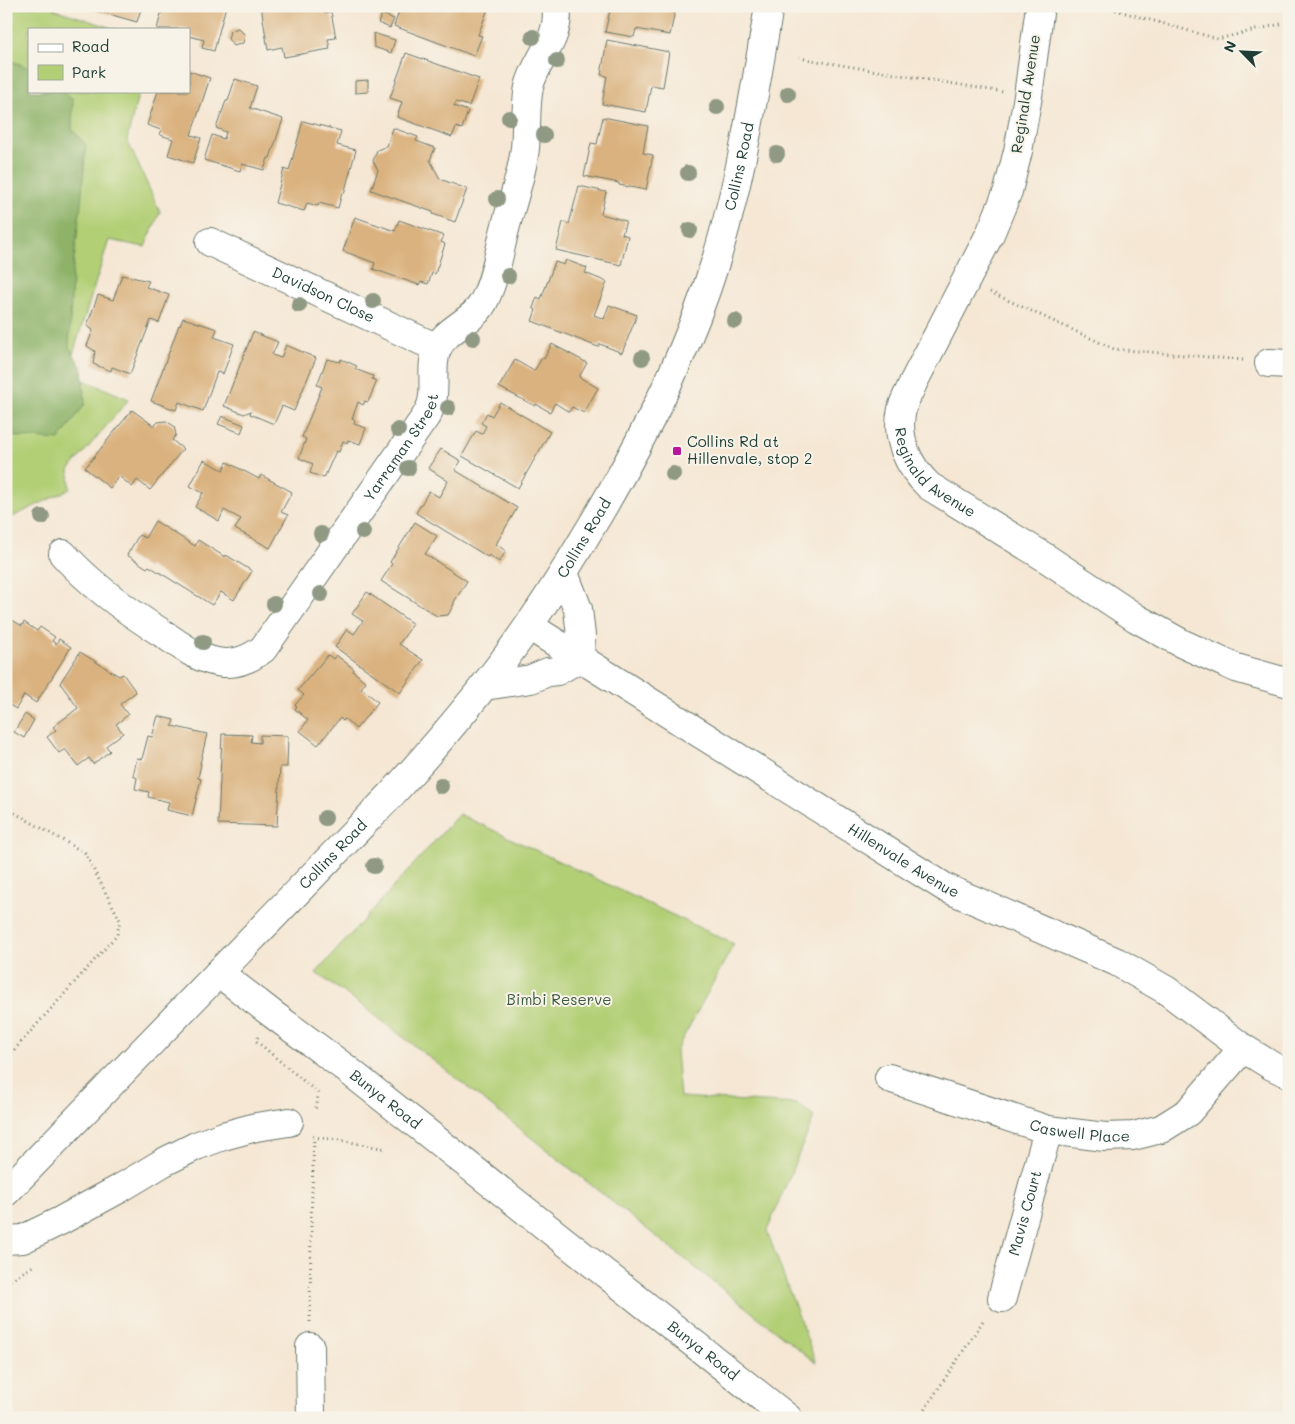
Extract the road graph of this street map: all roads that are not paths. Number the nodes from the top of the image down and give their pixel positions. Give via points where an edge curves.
1 (556, 6) edge
2 (769, 6) edge
3 (1040, 6) edge
4 (210, 242) dead end
5 (437, 348) junction
6 (63, 554) dead end
7 (564, 573) junction
8 (529, 626) junction
9 (580, 658) junction
10 (1289, 683) edge
11 (484, 686) junction
12 (219, 973) junction
13 (1243, 1048) junction
14 (1289, 1074) edge
15 (889, 1078) dead end
16 (299, 1130) road end
17 (1048, 1130) junction
18 (6, 1192) edge
19 (6, 1240) edge
20 (1002, 1298) road end
21 (310, 1347) road end
22 (311, 1418) edge
23 (788, 1418) edge

1 - 5 street via 558,21 553,36 529,86 525,148 490,287 483,304
2 - 7 street, Collins Road via 745,139 716,260 683,350 644,435
3 - 10 street, Reginald Avenue via 1028,96 1008,191 990,234 902,408 902,446 919,477 929,486 1136,618 1236,668
4 - 5 street, Davidson Close
5 - 6 street, Yarraman Street via 433,363 432,402 426,416 263,649 254,655 224,663 188,651 90,582
7 - 8 street, Collins Road
7 - 9 street via 578,609
8 - 9 street, Hillenvale Avenue
8 - 11 street, Collins Road
9 - 11 street via 531,678
9 - 13 street, Hillenvale Avenue via 946,888 1117,962 1166,990
11 - 12 street, Collins Road via 429,754
12 - 18 street
12 - 23 street, Bunya Road via 344,1067
13 - 14 street, Hillenvale Avenue
13 - 17 street, Caswell Place via 1188,1112 1161,1129 1133,1136 1104,1137
15 - 17 street, Caswell Place
16 - 19 street via 256,1127 196,1146 60,1221 23,1238
17 - 20 street, Mavis Court
21 - 22 street

